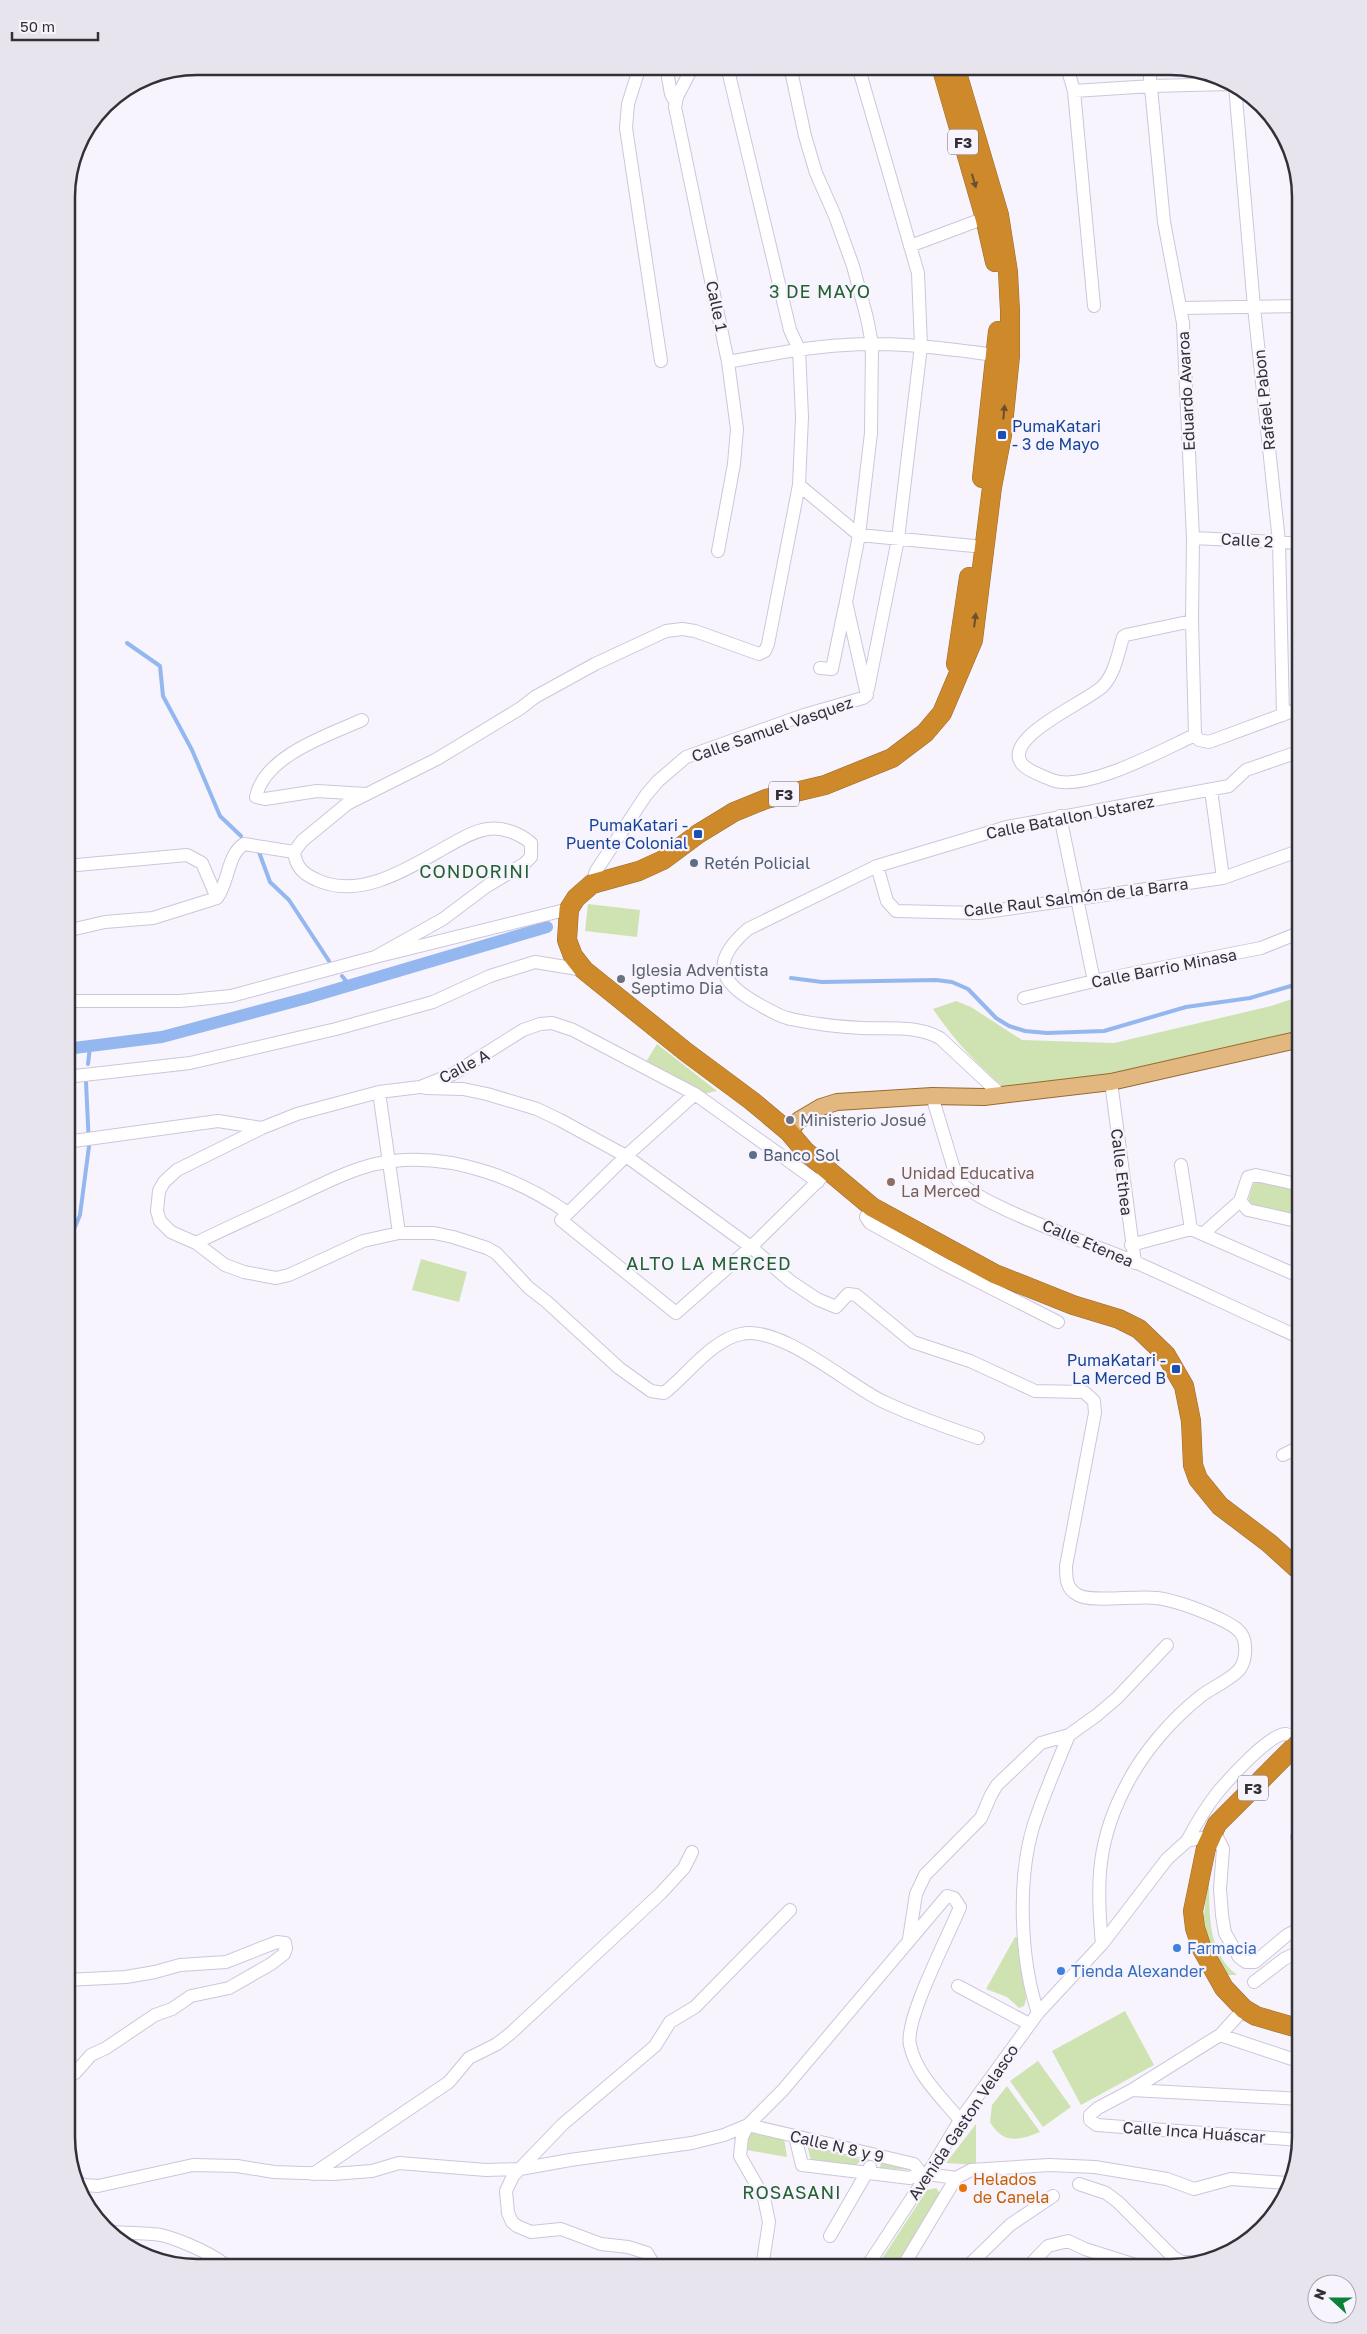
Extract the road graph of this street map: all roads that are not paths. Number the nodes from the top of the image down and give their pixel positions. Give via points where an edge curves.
1 (637, 75) edge
2 (668, 75) edge
3 (689, 75) edge
4 (730, 75) edge
5 (795, 75) edge
6 (861, 75) edge
7 (944, 75) edge
8 (956, 75) edge
9 (1070, 75) edge
10 (1151, 75) edge
11 (1216, 84) edge
12 (1152, 86) junction
13 (1074, 91) junction
14 (1236, 95) edge
15 (676, 103) junction
16 (992, 216) junction
17 (910, 246) junction
18 (1094, 306) dead end
19 (1292, 306) edge
20 (1254, 307) junction
21 (1181, 308) junction
22 (872, 344) junction
23 (921, 346) junction
24 (799, 350) junction
25 (1003, 356) junction
26 (661, 361) dead end
27 (728, 362) junction
28 (799, 485) junction
29 (859, 535) junction
30 (1193, 538) junction
31 (898, 539) junction
32 (1280, 542) junction
33 (1292, 543) edge
34 (979, 547) junction
35 (718, 550) dead end
36 (846, 602) junction
37 (1192, 621) junction
38 (820, 668) dead end
39 (867, 695) junction
40 (1292, 712) edge
41 (1283, 715) junction
42 (362, 720) dead end
43 (1195, 735) junction
44 (1292, 754) edge
45 (1211, 790) junction
46 (366, 794) junction
47 (1060, 816) junction
48 (294, 852) junction
49 (1292, 853) edge
50 (75, 865) edge
51 (877, 866) junction
52 (1223, 878) junction
53 (592, 884) junction
54 (217, 898) junction
55 (1077, 898) junction
56 (569, 913) junction
57 (75, 929) edge
58 (1292, 936) edge
59 (375, 957) junction
60 (584, 970) junction
61 (1094, 981) junction
62 (1024, 998) dead end
63 (75, 1001) edge
64 (1292, 1041) edge
65 (75, 1076) edge
66 (1111, 1082) junction
67 (420, 1087) junction
68 (379, 1092) junction
69 (695, 1094) junction
70 (1001, 1095) junction
71 (932, 1096) junction
72 (262, 1128) junction
73 (789, 1132) junction
74 (75, 1140) edge
75 (626, 1156) junction
76 (390, 1161) junction
77 (1181, 1164) dead end
78 (823, 1176) junction
79 (1292, 1183) edge
80 (1240, 1201) junction
81 (872, 1207) junction
82 (568, 1213) junction
83 (1292, 1220) edge
84 (1191, 1229) junction
85 (398, 1233) junction
86 (1204, 1233) junction
87 (196, 1243) junction
88 (1131, 1245) junction
89 (751, 1247) junction
90 (1135, 1262) junction
91 (1292, 1273) edge
92 (1058, 1322) dead end
93 (1292, 1334) edge
94 (978, 1438) dead end
95 (1292, 1450) edge
96 (1283, 1455) dead end
97 (1292, 1564) edge
98 (1167, 1645) dead end
99 (1069, 1735) junction
100 (1292, 1736) edge
101 (1292, 1749) edge
102 (1212, 1836) junction
103 (1187, 1841) junction
104 (692, 1852) dead end
105 (790, 1910) dead end
106 (1292, 1934) edge
107 (909, 1939) junction
108 (1278, 1943) junction
109 (1102, 1944) junction
110 (1292, 1949) edge
111 (1292, 1956) edge
112 (75, 1980) edge
113 (1254, 1982) dead end
114 (958, 1986) dead end
115 (1244, 2009) junction
116 (1038, 2013) junction
117 (1029, 2024) junction
118 (1292, 2027) edge
119 (1220, 2035) junction
120 (1292, 2059) edge
121 (75, 2073) edge
122 (1132, 2090) junction
123 (1292, 2099) edge
124 (960, 2120) junction
125 (748, 2125) junction
126 (795, 2136) junction
127 (1292, 2139) edge
128 (876, 2155) junction
129 (520, 2169) junction
130 (867, 2173) junction
131 (313, 2174) junction
132 (924, 2174) junction
133 (956, 2178) junction
134 (1283, 2183) edge
135 (1079, 2184) dead end
136 (85, 2185) edge
137 (1053, 2196) dead end
138 (121, 2232) edge
139 (830, 2236) dead end
140 (213, 2259) edge
141 (651, 2259) edge
142 (763, 2259) edge
143 (872, 2259) edge
144 (907, 2259) edge
145 (975, 2259) edge
146 (1036, 2259) edge
147 (1117, 2259) edge
148 (1177, 2259) edge

1 - 26 street via 628,104 626,128
2 - 15 street, Calle 1
3 - 15 street
4 - 24 street via 790,330
5 - 22 street via 813,164 852,266
6 - 17 street
7 -> 16 highway, F3
8 - 16 highway, F3
9 - 13 street
10 - 12 street, Eduardo Avaroa
11 - 12 street
12 - 13 street
12 - 21 street, Eduardo Avaroa via 1164,222
13 - 18 street
14 - 20 street, Rafael Pabon
15 - 27 street, Calle 1
16 - 17 street
16 - 25 highway, F3
17 - 23 street via 918,273
19 - 20 street
20 - 21 street
20 - 32 street, Rafael Pabon
21 - 30 street, Eduardo Avaroa
22 - 23 street
22 - 24 street
22 - 29 street via 871,433
23 - 25 street
23 - 31 street
24 - 27 street
24 - 28 street via 802,417
25 - 34 highway, F3
27 - 35 street, Calle 1 via 737,429
28 - 29 street
28 - 46 street via 771,636 765,650 759,654 751,652 695,631 666,631 595,664 535,697 438,759
29 - 31 street
29 - 36 street
30 - 32 street, Calle 2
30 - 37 street, Eduardo Avaroa
31 - 34 street
31 - 39 street
32 - 33 street, Calle 2
32 - 41 street, Rafael Pabon
34 - 53 highway, F3 via 973,640 942,713 925,733 892,758 825,785 758,802 734,812 663,860 639,871
36 - 38 street via 832,669
36 - 39 street
37 - 43 street, Eduardo Avaroa
37 - 43 street via 1123,637 1114,668 1102,688 1033,733 1019,750 1019,758 1027,768 1056,781 1079,782 1110,774
39 - 53 street, Calle Samuel Vasquez via 686,757 646,795 596,871
40 - 41 street
41 - 43 street via 1209,742 1199,740
42 - 46 street via 285,757 274,765 256,797 265,799 317,791
44 - 45 street, Calle Batallon Ustarez via 1246,770 1229,786
45 - 47 street, Calle Batallon Ustarez
45 - 52 street
46 - 48 street via 336,812
47 - 51 street, Calle Batallon Ustarez via 1007,827
47 - 55 street
48 - 54 street via 244,844 234,855 224,889
48 - 59 street via 296,862 306,875 329,885 346,886 374,882 401,872 455,842 489,829 509,830 531,842 531,857 524,864 487,886 443,919
49 - 52 street, Calle Raul Salmón de la Barra
50 - 54 street via 187,854 202,863
51 - 55 street, Calle Raul Salmón de la Barra via 887,902 896,911 979,913
51 - 70 street, Calle Batallon Ustarez via 757,924 737,938 723,959 726,978 739,992 788,1019 930,1033 940,1038
52 - 55 street, Calle Raul Salmón de la Barra
53 - 56 highway, F3 via 576,898
54 - 57 street via 153,918 104,922
55 - 61 street
56 - 59 street
56 - 60 highway via 568,940 573,956
58 - 61 street, Calle Barrio Minasa via 1262,948
59 - 63 street via 231,996 180,1001
60 - 65 street via 535,962 490,976 433,1002 336,1029 190,1063
60 - 73 highway
61 - 62 street, Calle Barrio Minasa
64 - 66 main road
66 - 70 main road
66 - 88 street, Calle Ethea
67 - 68 street, Calle A
67 - 69 street, Calle A via 461,1070 523,1030 552,1023 572,1030
67 - 75 street via 463,1089 536,1109
68 - 72 street, Calle A via 297,1114
68 - 76 street
69 - 75 street
69 - 78 street, Calle A
70 - 71 main road
71 - 73 main road via 837,1102 821,1107 800,1120
71 - 90 street, Calle Etenea via 957,1179 966,1189
72 - 74 street via 218,1121
72 - 87 street, Calle A via 177,1170 158,1191 160,1221 171,1232
73 - 78 highway
75 - 82 street
75 - 89 street
76 - 82 street via 454,1163 527,1188
76 - 85 street
76 - 87 street via 325,1182
77 - 84 street
78 - 81 highway
78 - 89 street
79 - 80 street via 1250,1176 1245,1180
80 - 83 street via 1248,1210
80 - 86 street
81 - 92 street via 866,1217 870,1223
81 - 97 highway via 995,1274 1139,1329 1166,1355 1184,1386 1192,1421 1193,1465 1198,1479 1220,1506
82 - 89 street via 561,1220 676,1313
84 - 86 street
84 - 88 street
85 - 87 street via 363,1241 290,1275 276,1278 244,1272 225,1264
85 - 94 street via 434,1233 496,1253 529,1288 619,1368 651,1391 664,1393 727,1340 742,1334 760,1334 806,1353 883,1402
86 - 91 street
88 - 90 street, Calle Ethea
89 - 109 street via 790,1281 826,1305 836,1307 848,1294 856,1295 913,1342 970,1361 1034,1391 1074,1391 1089,1396 1094,1401 1095,1413 1066,1566 1069,1588 1079,1596 1092,1598 1156,1598 1177,1602 1240,1631 1244,1639 1244,1660 1240,1670 1202,1695 1180,1715 1144,1756 1128,1783 1101,1854 1098,1883
90 - 93 street, Calle Etenea
95 - 96 street
98 - 99 street via 1117,1698
99 - 107 street via 1048,1739 1029,1754 997,1785 982,1818 925,1874 916,1894
99 - 116 street via 1034,1826 1024,1873 1025,1935 1032,1996
100 - 103 street via 1275,1737 1249,1759 1218,1792
101 - 102 highway, F3 via 1217,1824
102 - 103 street
102 - 108 street via 1218,1839 1223,1849 1222,1915 1225,1933 1233,1949 1239,1957 1252,1963
102 - 115 highway, F3 via 1206,1848 1196,1894 1195,1928 1216,1976
103 - 109 street, Avenida Gaston Velasco via 1167,1859
104 - 131 street via 684,1868 661,1893 511,2033 469,2058 449,2082
105 - 129 street via 695,2007 670,2022 655,2046 564,2124
106 - 108 street
107 - 124 street via 942,1900 948,1896 954,1898 960,1907 908,2032 917,2065
107 - 125 street via 783,2090
108 - 110 street
109 - 116 street, Avenida Gaston Velasco
111 - 113 street
112 - 121 street via 126,1977 180,1965 226,1962 278,1942 285,1943 286,1948 284,1954 271,1964 229,1988 191,1996 172,2009 155,2015 91,2055
114 - 117 street
115 - 118 highway, F3 via 1270,2022
115 - 119 street
116 - 117 street, Avenida Gaston Velasco
117 - 124 street, Avenida Gaston Velasco
119 - 120 street
119 - 122 street
122 - 123 street
122 - 127 street, Calle Inca Huáscar via 1093,2111 1090,2120 1097,2125
124 - 132 street, Avenida Gaston Velasco
125 - 126 street, Calle N 8 y 9
125 - 129 street via 692,2143
125 - 142 street via 742,2137 740,2156 764,2198 769,2222
126 - 128 street, Calle N 8 y 9
126 - 130 street via 802,2165
128 - 130 street
128 - 132 street, Calle N 8 y 9 via 914,2164
129 - 131 street via 486,2170 399,2163 350,2174
129 - 141 street via 510,2181 506,2204 512,2222 517,2226 530,2232 561,2229 601,2244 647,2253
130 - 132 street via 910,2178
130 - 139 street
131 - 136 street via 193,2165 98,2186
132 - 133 street
132 - 143 street, Avenida Gaston Velasco
133 - 134 street via 971,2170 1049,2165 1095,2167 1167,2179 1194,2189 1231,2179
133 - 144 street
135 - 148 street via 1106,2194
137 - 145 street via 1010,2225
138 - 140 street via 170,2238
146 - 147 street via 1048,2246 1068,2241

